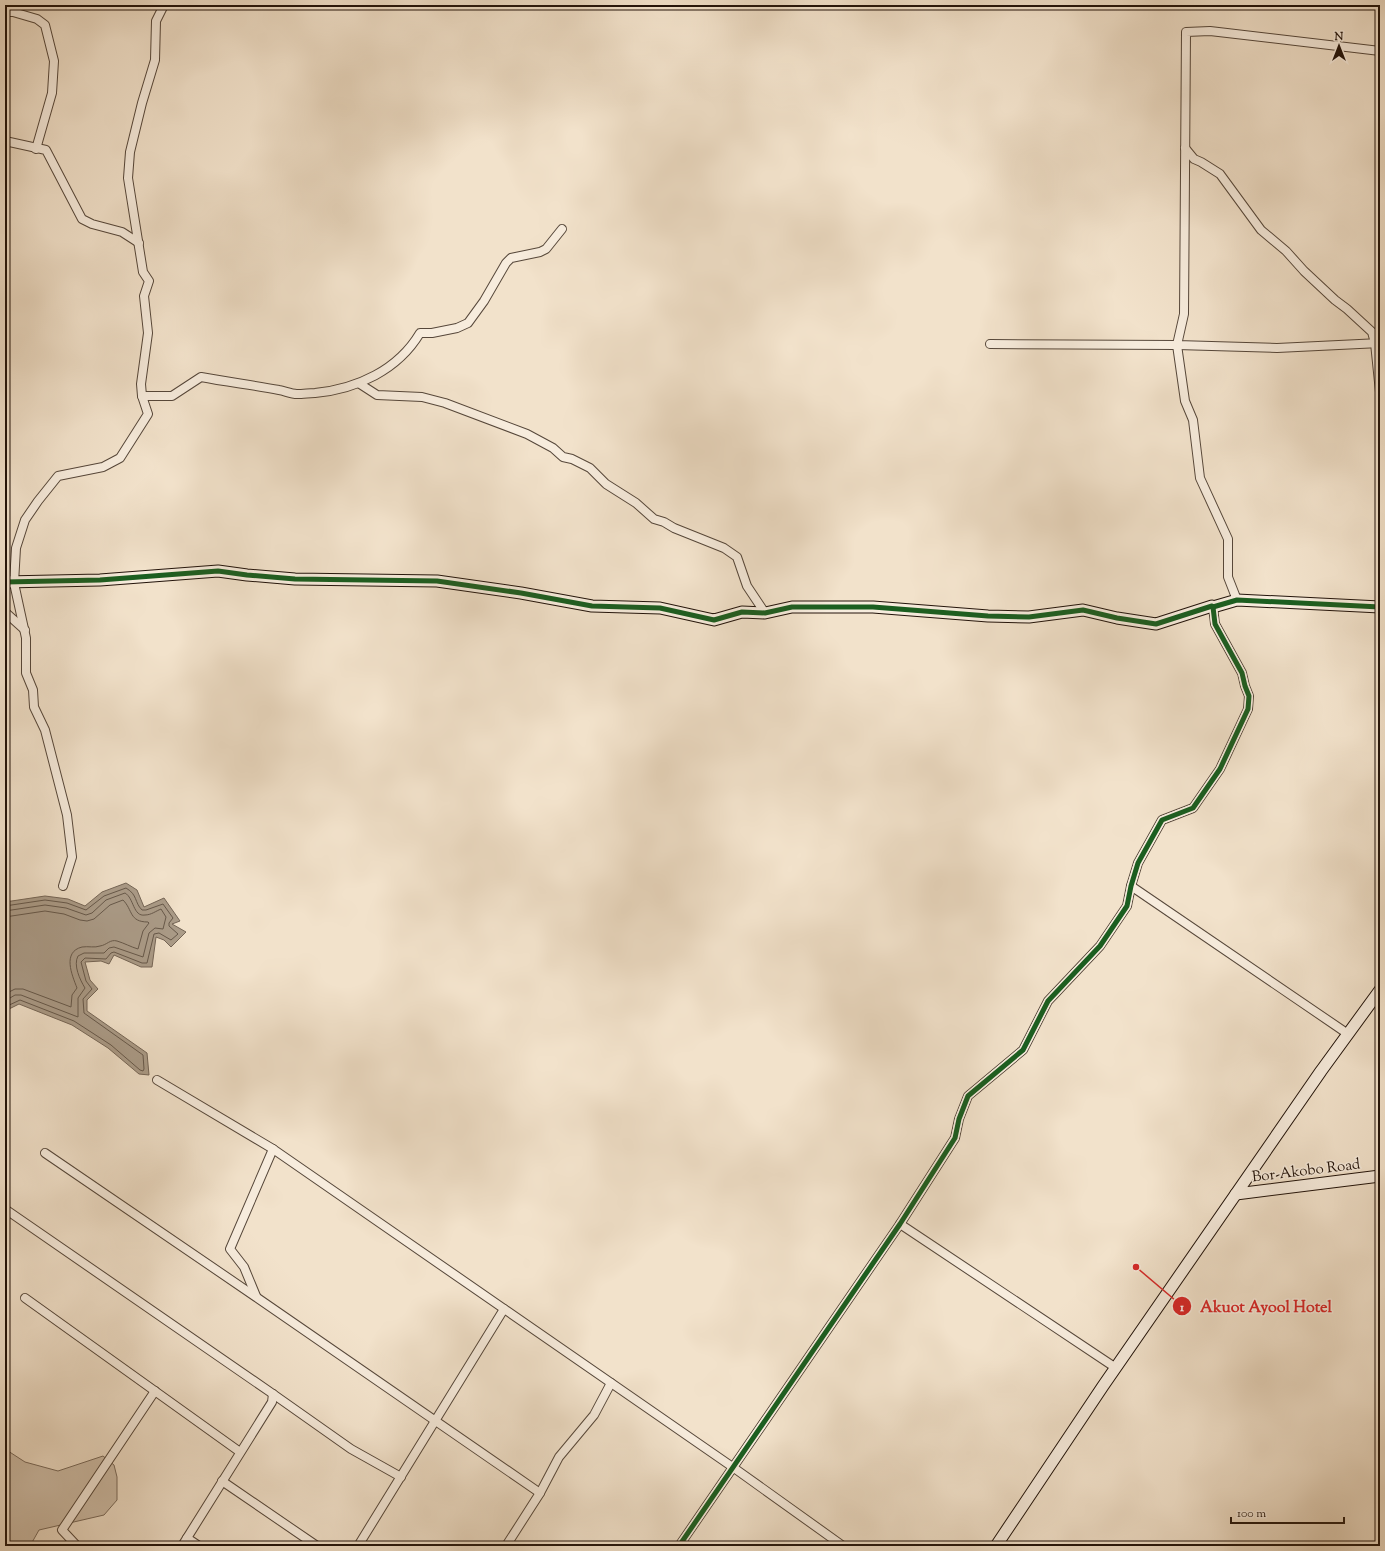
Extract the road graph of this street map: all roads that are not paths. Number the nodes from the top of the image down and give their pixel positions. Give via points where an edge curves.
1 (164, 5) edge
2 (5, 12) edge
3 (1380, 51) edge
4 (5, 141) edge
5 (1185, 148) junction
6 (36, 149) junction
7 (562, 229) dead end
8 (139, 243) junction
9 (1378, 343) edge
10 (990, 344) dead end
11 (1177, 345) junction
12 (360, 384) junction
13 (1380, 392) edge
14 (142, 396) junction
15 (10, 583) edge
16 (1237, 600) junction
17 (1213, 607) junction
18 (1380, 607) edge
19 (5, 612) edge
20 (765, 613) junction
21 (24, 630) junction
22 (63, 886) dead end
23 (1131, 886) junction
24 (1380, 990) edge
25 (1348, 1034) junction
26 (157, 1080) dead end
27 (273, 1149) junction
28 (45, 1153) dead end
29 (1380, 1176) edge
30 (1236, 1194) junction
31 (5, 1209) edge
32 (900, 1224) junction
33 (256, 1297) junction
34 (25, 1298) dead end
35 (504, 1309) junction
36 (1116, 1368) junction
37 (612, 1383) junction
38 (155, 1391) junction
39 (273, 1394) junction
40 (436, 1421) junction
41 (240, 1452) junction
42 (734, 1468) junction
43 (401, 1477) junction
44 (222, 1482) junction
45 (540, 1493) junction
46 (187, 1538) junction
47 (77, 1546) edge
48 (182, 1546) edge
49 (199, 1546) edge
50 (317, 1546) edge
51 (358, 1546) edge
52 (506, 1546) edge
53 (679, 1546) edge
54 (843, 1546) edge
55 (996, 1546) edge

1 - 8 street via 156,21 155,60 130,152 128,178
2 - 6 street via 37,19 45,25 54,61 52,93
3 - 5 street via 1210,31 1186,32
4 - 6 street
5 - 9 street via 1194,159 1220,174 1261,230 1372,332
5 - 11 street via 1184,314
6 - 8 street via 46,150 82,219 122,232
7 - 12 street via 546,249 511,258 468,322 457,328 420,333 399,359
8 - 14 street via 143,272 149,281 144,296 148,333 141,384
9 - 11 street via 1277,348
9 - 13 street
10 - 11 street
11 - 16 street via 1186,401 1193,420 1200,478 1228,539 1228,576
12 - 14 street via 331,391 296,394 200,377 172,396
12 - 20 street via 377,394 422,397 445,403 527,434 553,448 563,457 590,468 606,484 636,503 654,519 724,548 737,557 748,586
14 - 15 street via 148,414 120,458 103,467 58,476 38,501 25,520 16,548
15 - 20 street via 100,580 218,571 294,579 436,581 592,606 660,608 714,620 742,612
15 - 21 street
16 - 17 street
16 - 18 street
17 - 20 street via 1156,624 1083,610 1029,616 988,616 873,607 792,607
17 - 23 street via 1215,624 1242,673 1249,696 1248,709 1220,769 1193,808 1162,820 1138,863
19 - 21 street
21 - 22 street via 26,673 33,690 34,707 46,730 67,816 72,857
23 - 25 street
23 - 32 street via 1128,906 1100,946 1048,1002 1023,1050 968,1096 955,1138
24 - 25 street
25 - 30 street
26 - 27 street
27 - 33 street via 230,1249 244,1267
27 - 35 street
28 - 33 street
29 - 30 street, Bor-Akobo Road
30 - 36 street
31 - 39 street
32 - 36 street
32 - 42 street
33 - 40 street
34 - 38 street
35 - 37 street
35 - 40 street
36 - 55 street
37 - 42 street
37 - 45 street via 594,1415 559,1457
38 - 41 street
38 - 47 street via 62,1530
39 - 41 street via 272,1402
39 - 43 street via 351,1449
40 - 43 street
40 - 45 street
41 - 44 street
42 - 53 street
42 - 54 street
43 - 51 street
44 - 46 street
44 - 50 street
45 - 52 street
46 - 48 street
46 - 49 street

